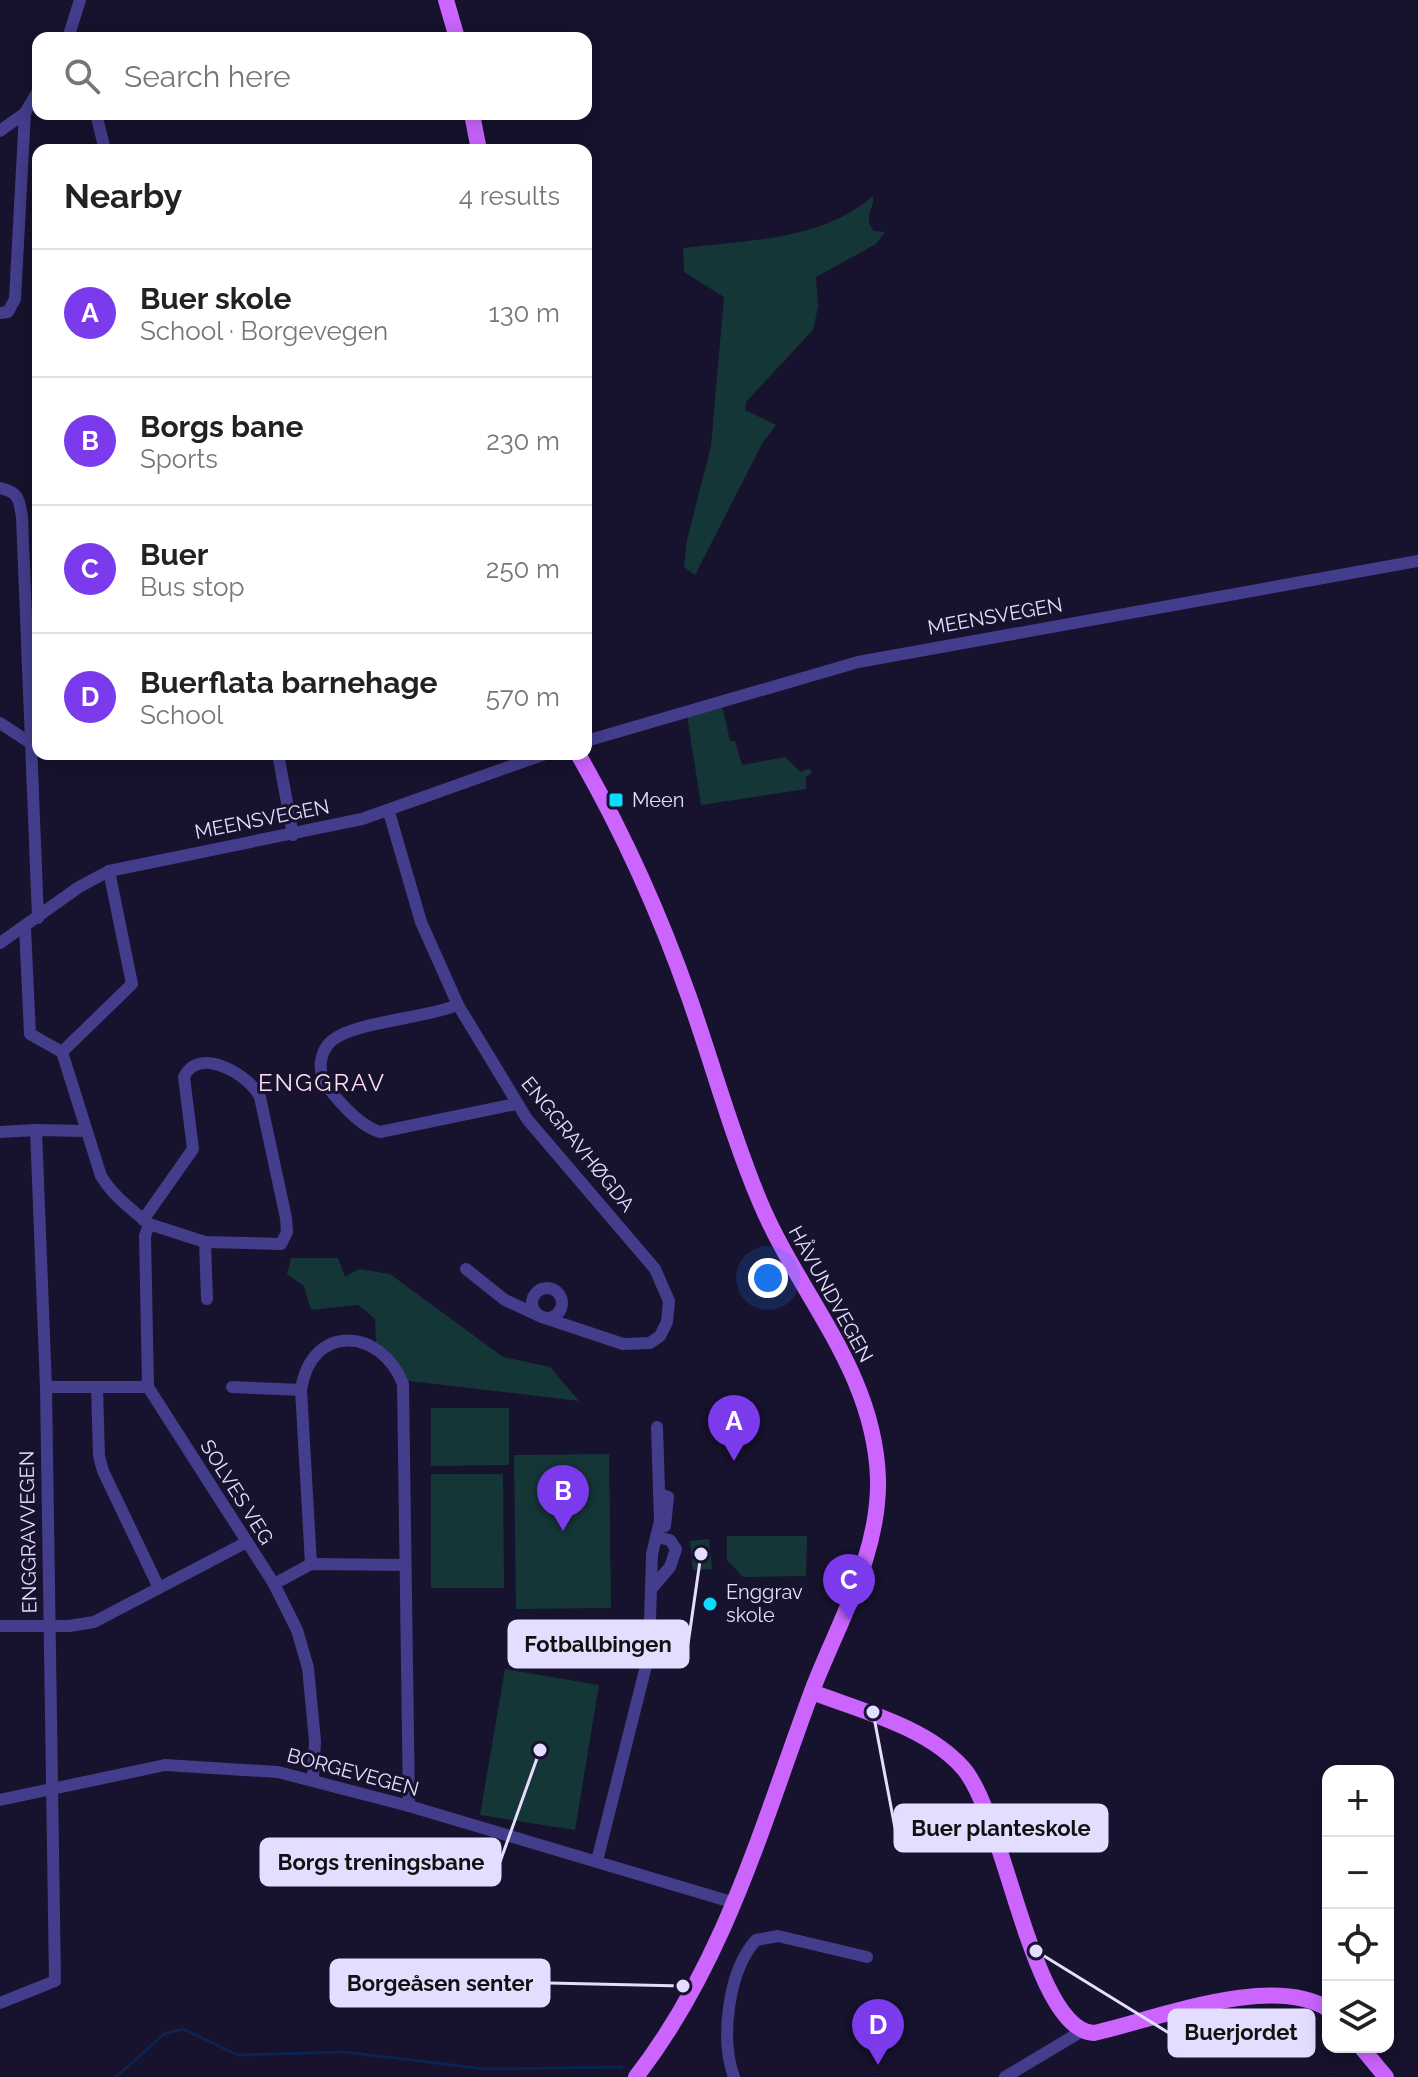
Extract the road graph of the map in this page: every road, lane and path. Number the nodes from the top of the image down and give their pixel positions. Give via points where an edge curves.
1 (80, 0) edge
2 (446, 0) edge
3 (73, 32) edge
4 (455, 32) edge
5 (32, 101) edge
6 (25, 113) junction
7 (98, 120) edge
8 (473, 120) edge
9 (0, 131) edge
10 (104, 144) edge
11 (478, 144) edge
12 (4, 313) edge
13 (7, 489) edge
14 (1418, 561) edge
15 (32, 683) edge
16 (32, 710) edge
17 (0, 723) edge
18 (592, 739) edge
19 (29, 742) junction
20 (279, 760) edge
21 (529, 760) edge
22 (581, 760) edge
23 (389, 812) junction
24 (293, 835) junction
25 (109, 871) junction
26 (38, 918) junction
27 (25, 928) junction
28 (0, 943) edge
29 (458, 1005) junction
30 (62, 1052) junction
31 (516, 1104) junction
32 (36, 1130) junction
33 (85, 1131) junction
34 (0, 1132) edge
35 (146, 1222) junction
36 (205, 1242) junction
37 (466, 1269) dead end
38 (207, 1299) dead end
39 (46, 1387) junction
40 (148, 1387) junction
41 (232, 1387) dead end
42 (97, 1388) junction
43 (301, 1390) junction
44 (657, 1427) dead end
45 (661, 1537) junction
46 (245, 1543) junction
47 (311, 1564) junction
48 (405, 1565) junction
49 (274, 1584) junction
50 (159, 1588) junction
51 (652, 1588) junction
52 (0, 1626) edge
53 (50, 1626) junction
54 (812, 1692) junction
55 (313, 1779) junction
56 (52, 1788) junction
57 (0, 1800) edge
58 (409, 1806) junction
59 (597, 1861) junction
60 (735, 1903) junction
61 (867, 1957) dead end
62 (0, 2003) edge
63 (1322, 2006) edge
64 (1082, 2031) junction
65 (1366, 2053) edge
66 (636, 2077) edge
67 (734, 2077) edge
68 (1005, 2077) edge
69 (1386, 2077) edge

1 - 3 street
2 - 4 main road
5 - 6 street
6 - 9 street
6 - 12 street via 15,299
7 - 10 street
8 - 11 main road
13 - 15 street via 19,496 22,517
14 - 18 street, MEENSVEGEN via 858,662
16 - 19 street
17 - 19 street
19 - 26 street
20 - 24 street
21 - 23 street, MEENSVEGEN
22 - 54 main road, HÅVUNDVEGEN via 620,827 665,932 760,1204 850,1363 871,1425 878,1483 870,1544
23 - 24 street, MEENSVEGEN
23 - 29 street, ENGGRAVHØGDA via 421,922
24 - 25 street, MEENSVEGEN
25 - 26 street, MEENSVEGEN
25 - 30 street via 132,984
26 - 27 street, MEENSVEGEN
27 - 28 street, MEENSVEGEN
27 - 30 street via 30,1034
29 - 31 street, ENGGRAVHØGDA
29 - 31 street via 340,1035 320,1063 325,1083 355,1117 380,1132
30 - 33 street
31 - 37 street, ENGGRAVHØGDA via 655,1269 669,1301 664,1329 644,1346 623,1344 500,1297
32 - 33 street
32 - 34 street
32 - 39 street, ENGGRAVVEGEN
33 - 35 street via 109,1190
35 - 36 street
35 - 36 street via 189,1159 193,1142 184,1077 193,1065 209,1063 251,1082 260,1097 287,1232 281,1244
35 - 40 street
36 - 38 street
39 - 42 street
39 - 53 street, ENGGRAVVEGEN
40 - 42 street
40 - 46 street, SOLVES VEG
41 - 43 street
42 - 50 street via 103,1471
43 - 47 street
43 - 48 street via 311,1357 330,1343 353,1340 374,1348 399,1372 406,1426
44 - 45 street
45 - 51 street
45 - 51 street via 675,1545 675,1555
46 - 49 street, SOLVES VEG
46 - 50 street
47 - 48 street
47 - 49 street
48 - 58 street
49 - 55 street, SOLVES VEG via 297,1630 308,1668
50 - 53 street via 94,1622
51 - 59 street via 648,1663
52 - 53 street
53 - 56 street, ENGGRAVVEGEN
54 - 60 main road, HÅVUNDVEGEN
54 - 64 main road via 931,1742 973,1780 990,1816 1036,1963 1067,2017
55 - 56 street, BORGEVEGEN via 250,1769 165,1765
55 - 58 street, BORGEVEGEN
56 - 57 street, BORGEVEGEN
56 - 62 street, ENGGRAVVEGEN via 55,1981
58 - 59 street, BORGEVEGEN
59 - 60 street, BORGEVEGEN
60 - 66 main road, HÅVUNDVEGEN via 693,1993
61 - 67 street via 778,1936 756,1940 728,2011 727,2048
63 - 64 main road via 1303,1997 1276,1995 1094,2033
64 - 68 street
65 - 69 main road

